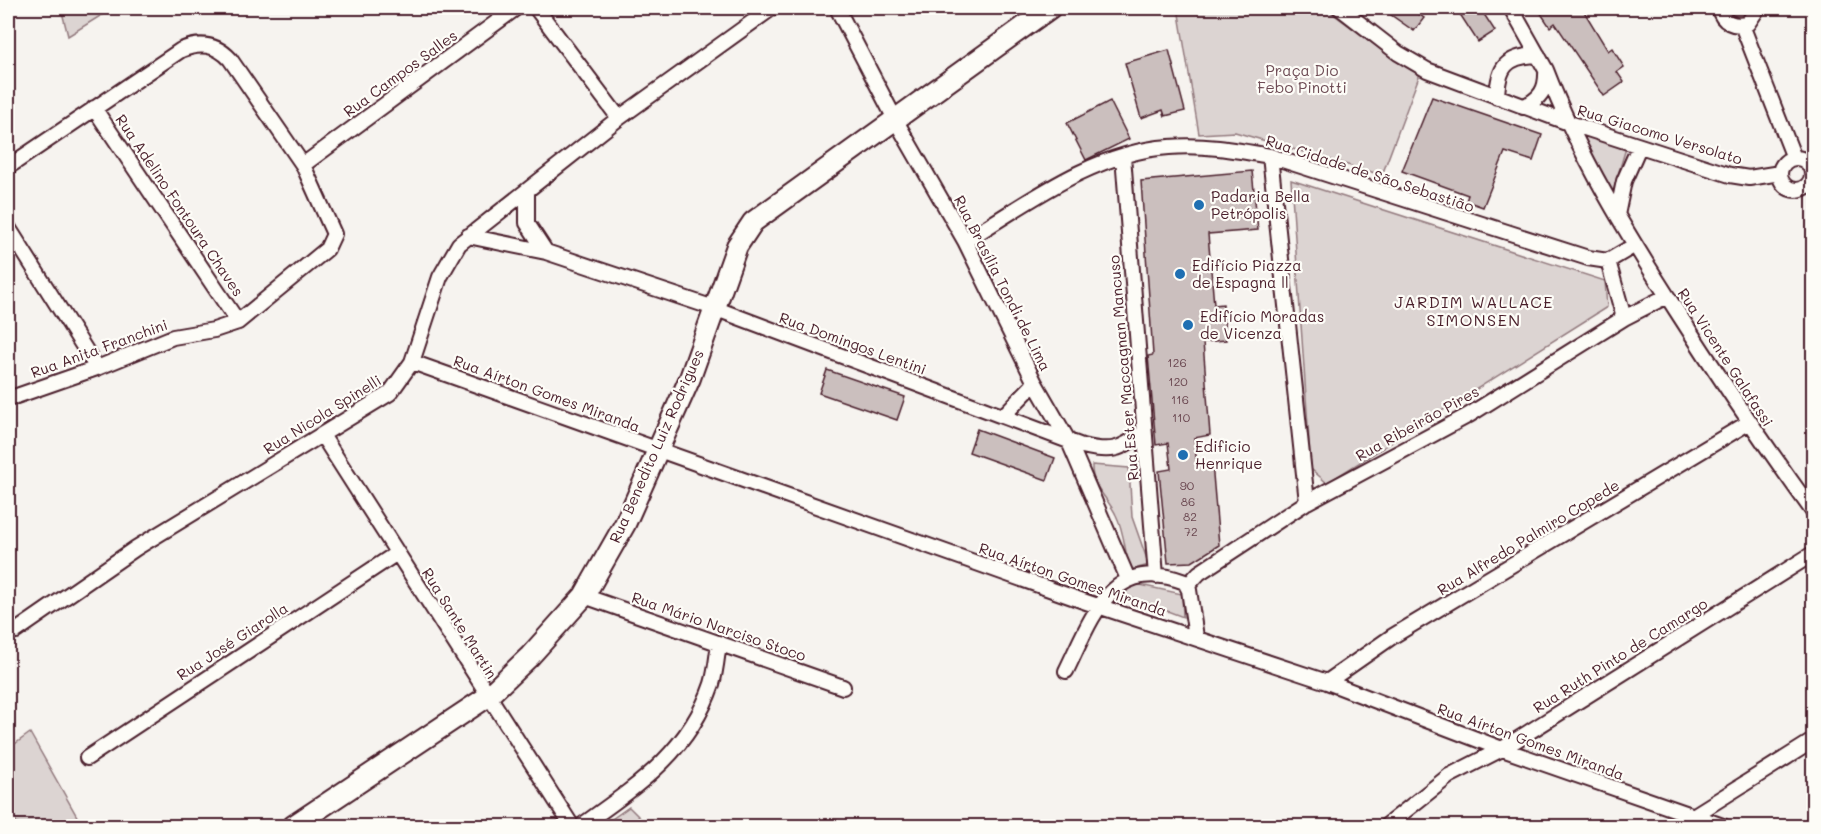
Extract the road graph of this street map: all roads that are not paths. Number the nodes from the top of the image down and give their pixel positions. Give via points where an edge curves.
1 (516, 8) edge
2 (536, 8) edge
3 (772, 8) edge
4 (837, 8) edge
5 (1050, 8) edge
6 (1340, 8) edge
7 (1511, 8) edge
8 (1719, 8) edge
9 (1758, 8) edge
10 (1742, 25) junction
11 (1538, 55) junction
12 (1546, 70) junction
13 (1497, 98) junction
14 (1523, 107) junction
15 (94, 108) junction
16 (619, 118) junction
17 (896, 122) junction
18 (1566, 122) junction
19 (1639, 147) junction
20 (1123, 156) junction
21 (1270, 156) junction
22 (1794, 158) junction
23 (303, 165) junction
24 (8, 167) edge
25 (1780, 173) junction
26 (1813, 176) edge
27 (527, 192) junction
28 (1617, 215) junction
29 (8, 227) edge
30 (468, 236) junction
31 (965, 241) junction
32 (1635, 245) junction
33 (546, 252) junction
34 (1608, 261) junction
35 (1666, 296) junction
36 (714, 309) junction
37 (1623, 318) junction
38 (238, 322) junction
39 (412, 362) junction
40 (97, 368) junction
41 (1035, 382) junction
42 (8, 399) edge
43 (1003, 416) junction
44 (1748, 423) junction
45 (1144, 432) junction
46 (322, 435) junction
47 (1069, 442) junction
48 (657, 451) junction
49 (1307, 502) junction
50 (1814, 513) edge
51 (1814, 552) edge
52 (397, 553) junction
53 (1156, 576) junction
54 (1128, 579) junction
55 (1188, 585) junction
56 (584, 596) junction
57 (1098, 606) junction
58 (16, 631) dead end
59 (1196, 637) junction
60 (719, 643) junction
61 (1066, 672) dead end
62 (1326, 682) junction
63 (843, 687) dead end
64 (487, 697) junction
65 (1814, 740) edge
66 (1502, 749) junction
67 (87, 758) dead end
68 (1693, 816) junction
69 (293, 826) edge
70 (572, 826) edge
71 (581, 826) edge
72 (1386, 826) edge
73 (1723, 826) edge

1 - 23 street, Rua Campos Salles
2 - 16 street
3 - 16 street, Rua Nicola Spinelli
4 - 17 street, Rua Brasília Tondi de Lima
5 - 17 street, Rua Benedito Luiz Rodrigues
6 - 13 street via 1427,70
7 - 11 street
8 - 10 street via 1724,19
9 - 10 street via 1753,18
10 - 22 street
11 - 12 street
11 - 13 street via 1515,57 1506,64
12 - 14 street via 1547,81 1540,97
12 - 18 street, Rua Vicente Galafassi
13 - 14 street
14 - 18 street, Rua Giacomo Versolato
15 - 23 street via 181,50 202,44 230,59
15 - 24 street
15 - 38 street, Rua Adelino Fontoura Chaves
16 - 27 street, Rua Nicola Spinelli
17 - 31 street, Rua Brasília Tondi de Lima
17 - 36 street, Rua Benedito Luiz Rodrigues via 753,222 737,246
18 - 19 street, Rua Giacomo Versolato
18 - 28 street, Rua Vicente Galafassi
19 - 25 street, Rua Giacomo Versolato via 1730,175 1749,178
19 - 28 street via 1624,181
20 - 21 street, Rua Cidade de São Sebastião via 1186,147 1228,148
20 - 31 street, Rua Cidade de São Sebastião via 1066,179
20 - 45 street, Rua Ester Maccagnan Mancuso
21 - 34 street, Rua Cidade de São Sebastião via 1540,244
21 - 49 street
22 - 25 street via 1785,163
22 - 26 street via 1809,165
23 - 38 street via 334,234 327,249
25 - 26 street via 1785,186 1795,190 1808,184
27 - 30 street, Rua Nicola Spinelli
27 - 33 street via 527,223
28 - 32 street, Rua Vicente Galafassi
29 - 40 street
30 - 33 street, Rua Domingos Lentini
30 - 39 street, Rua Nicola Spinelli via 452,252 440,277
31 - 41 street, Rua Brasília Tondi de Lima
32 - 34 street
32 - 35 street, Rua Vicente Galafassi
33 - 36 street, Rua Domingos Lentini
34 - 37 street
35 - 37 street, Rua Ribeirão Pires
35 - 44 street, Rua Vicente Galafassi
36 - 43 street, Rua Domingos Lentini
36 - 48 street, Rua Benedito Luiz Rodrigues via 690,378
37 - 49 street, Rua Ribeirão Pires via 1469,416
38 - 40 street, Rua Anita Franchini via 173,337
39 - 46 street, Rua Nicola Spinelli via 390,393
39 - 48 street, Rua Aírton Gomes Miranda
40 - 42 street, Rua Anita Franchini
41 - 43 street
41 - 47 street, Rua Brasília Tondi de Lima
43 - 47 street, Rua Domingos Lentini
44 - 50 street, Rua Vicente Galafassi
44 - 62 street, Rua Alfredo Palmiro Copede via 1393,636
45 - 47 street, Rua Domingos Lentini via 1113,450
45 - 53 street, Rua Ester Maccagnan Mancuso
46 - 52 street, Rua Sante Martin
46 - 58 street, Rua Nicola Spinelli via 136,548
47 - 54 street, Rua Brasília Tondi de Lima
48 - 56 street, Rua Benedito Luiz Rodrigues via 625,524
48 - 57 street, Rua Aírton Gomes Miranda
49 - 55 street, Rua Ribeirão Pires via 1199,573
51 - 66 street, Rua Ruth Pinto de Camargo
52 - 64 street, Rua Sante Martin
52 - 67 street, Rua José Giarolla
53 - 54 street
53 - 55 street
54 - 57 street via 1113,588
55 - 59 street
56 - 60 street, Rua Mário Narciso Stoco
56 - 64 street, Rua Benedito Luiz Rodrigues
57 - 59 street, Rua Aírton Gomes Miranda
57 - 61 street
59 - 62 street, Rua Aírton Gomes Miranda
60 - 63 street, Rua Mário Narciso Stoco
60 - 71 street via 713,681 693,728 650,777
62 - 66 street, Rua Aírton Gomes Miranda
64 - 69 street, Rua Benedito Luiz Rodrigues
64 - 70 street, Rua Sante Martin
65 - 68 street
66 - 68 street, Rua Aírton Gomes Miranda
66 - 72 street, Rua Ruth Pinto de Camargo via 1449,776
68 - 73 street, Rua Aírton Gomes Miranda

